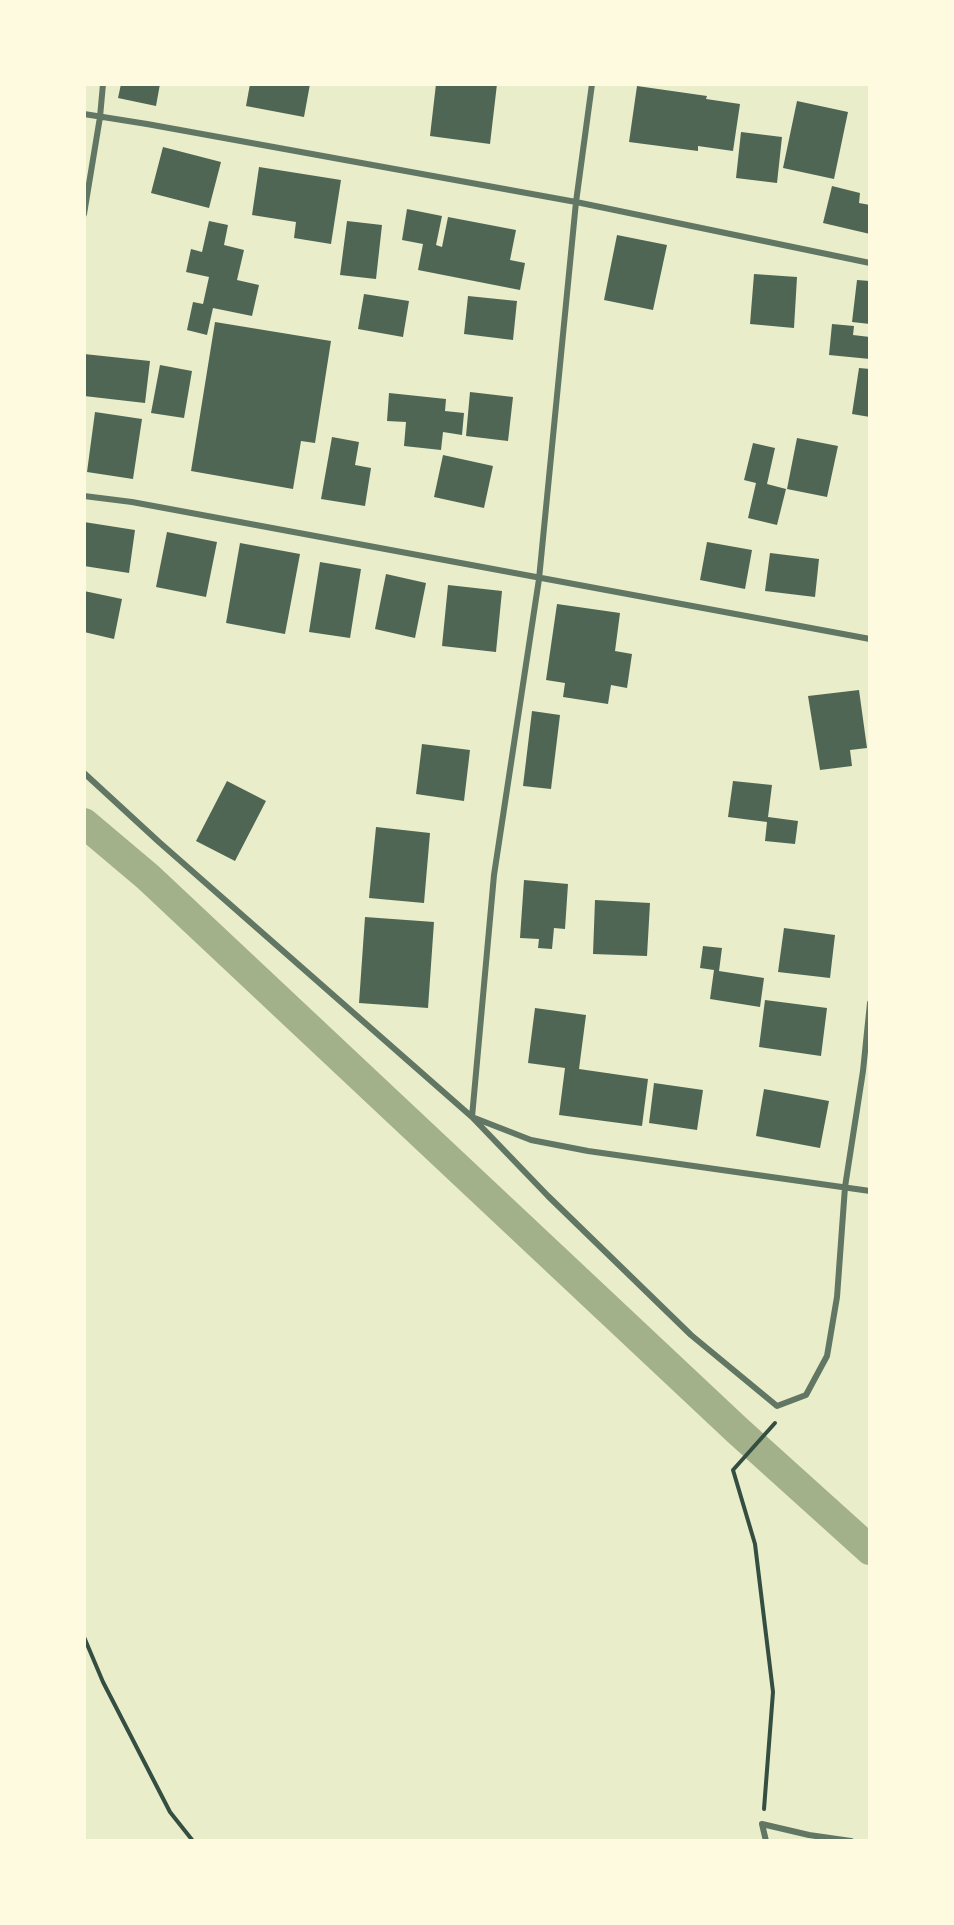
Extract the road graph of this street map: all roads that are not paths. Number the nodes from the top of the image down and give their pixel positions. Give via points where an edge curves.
1 (103, 84) edge
2 (592, 84) edge
3 (84, 114) edge
4 (100, 117) junction
5 (576, 202) junction
6 (84, 214) edge
7 (870, 263) edge
8 (84, 495) edge
9 (539, 579) junction
10 (870, 639) edge
11 (84, 772) edge
12 (870, 1003) edge
13 (472, 1117) junction
14 (845, 1187) junction
15 (870, 1191) edge
16 (766, 1841) edge
17 (851, 1841) edge

1 - 4 street
2 - 5 street
3 - 4 street
4 - 5 street
4 - 6 street
5 - 7 street
5 - 9 street
8 - 9 street
9 - 10 street
9 - 13 street via 494,875
11 - 13 street
12 - 14 street
13 - 14 street via 531,1140 588,1151
13 - 14 street via 691,1335 777,1406 806,1395 827,1356 837,1296
14 - 15 street
16 - 17 street via 762,1824

